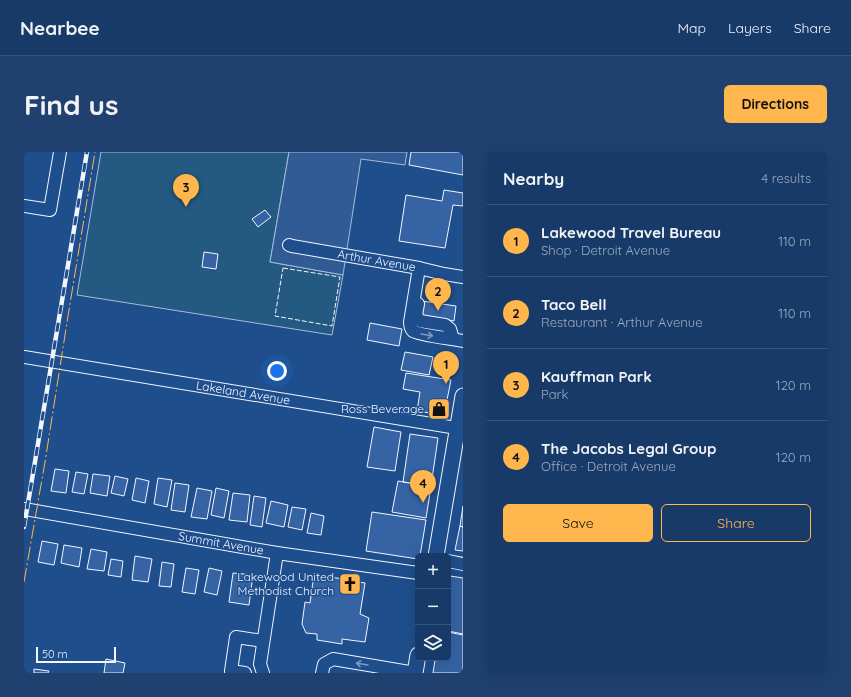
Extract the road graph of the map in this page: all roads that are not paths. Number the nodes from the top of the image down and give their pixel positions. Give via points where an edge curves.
1 (60, 152) edge
2 (24, 206) edge
3 (290, 245) dead end
4 (420, 268) junction
5 (463, 276) edge
6 (458, 340) edge
7 (24, 358) edge
8 (463, 396) edge
9 (460, 429) edge
10 (24, 510) edge
11 (277, 553) junction
12 (437, 553) edge
13 (451, 562) edge
14 (463, 564) edge
15 (415, 573) edge
16 (263, 641) junction
17 (417, 661) edge
18 (245, 673) edge
19 (263, 673) edge
20 (322, 673) edge
21 (415, 673) edge

1 - 2 street via 50,210
3 - 4 street, Arthur Avenue
4 - 5 street, Arthur Avenue
4 -> 6 street via 410,328 420,334
7 - 9 street, Lakeland Avenue
8 - 9 main road
9 - 12 main road
10 - 11 street, Summit Avenue
11 - 15 street, Summit Avenue
11 - 16 street
13 - 14 street
16 - 18 street via 236,637 231,671
16 - 19 street via 260,664
17 - 21 main road
21 -> 20 street via 332,659 324,664

